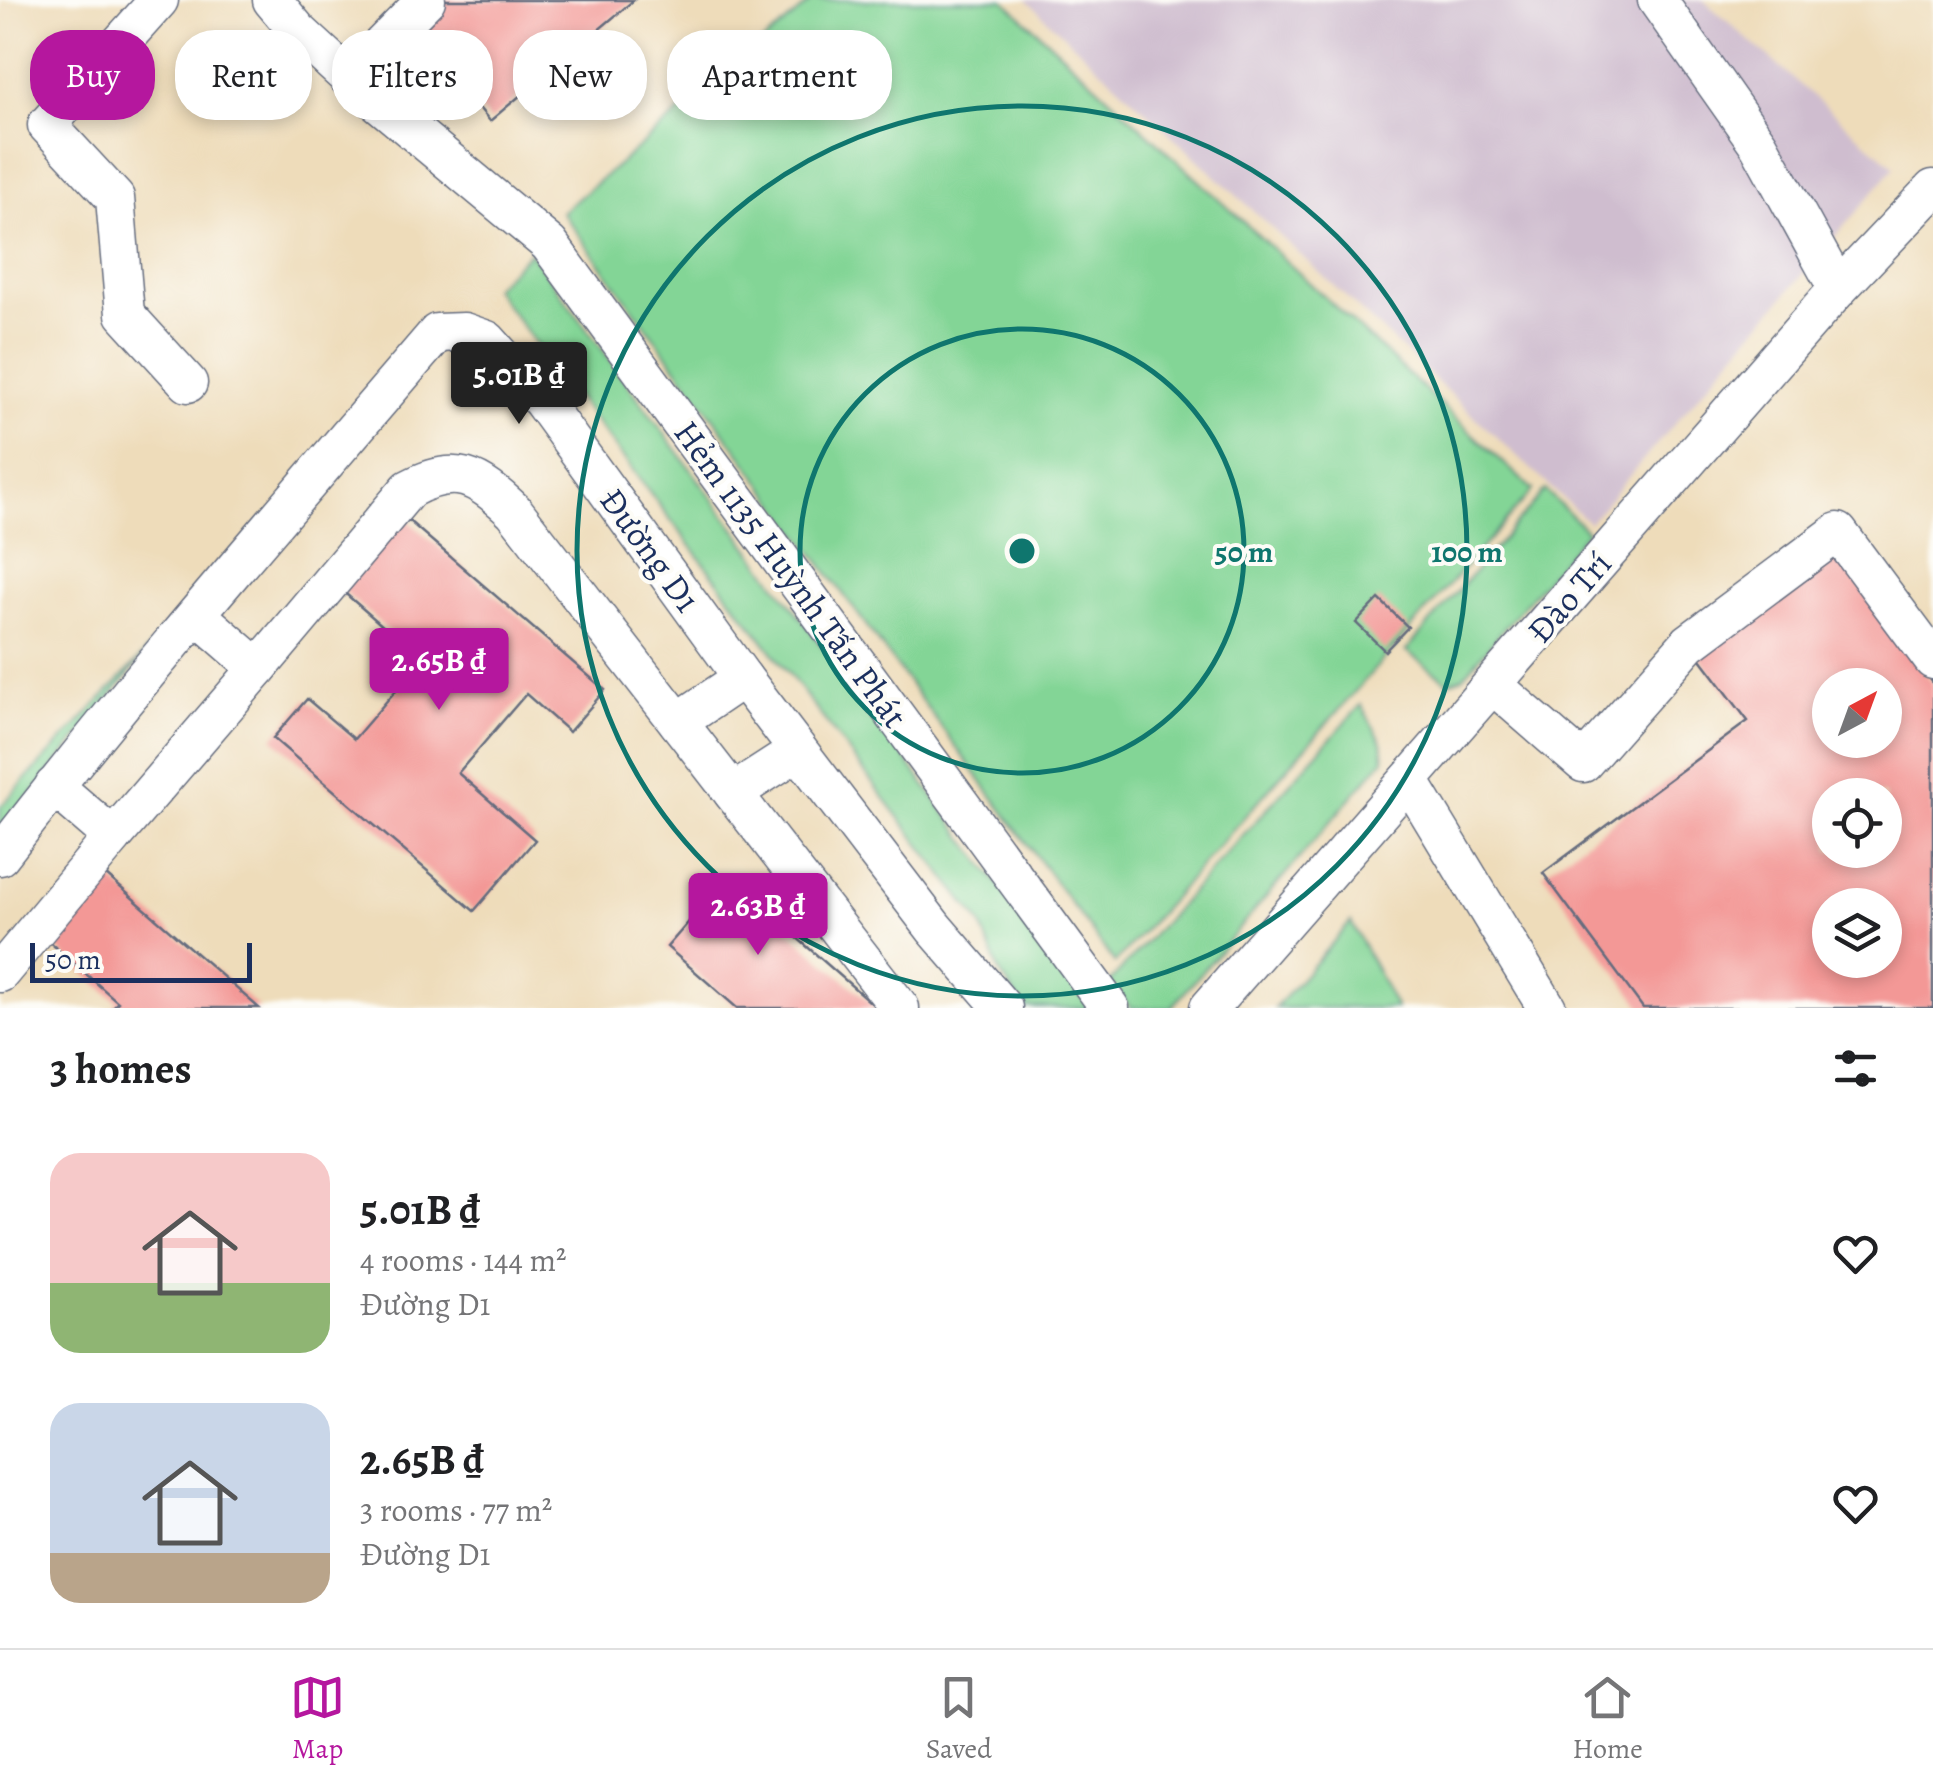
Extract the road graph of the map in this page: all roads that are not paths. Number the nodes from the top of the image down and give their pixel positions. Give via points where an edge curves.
1 (159, 0) edge
2 (272, 0) edge
3 (426, 0) edge
4 (1657, 0) edge
5 (397, 30) edge
6 (332, 62) edge
7 (400, 120) edge
8 (1933, 189) edge
9 (1838, 288) junction
10 (188, 383) dead end
11 (197, 614) junction
12 (1933, 660) edge
13 (258, 668) junction
14 (743, 678) junction
15 (1493, 684) junction
16 (678, 722) junction
17 (798, 750) junction
18 (1409, 780) junction
19 (54, 786) junction
20 (732, 793) junction
21 (112, 837) junction
22 (0, 856) edge
23 (0, 973) edge
24 (900, 1008) edge
25 (1003, 1008) edge
26 (1110, 1008) edge
27 (1209, 1008) edge
28 (1548, 1008) edge

1 - 10 street via 48,125 115,198 125,314
2 - 6 street, Hẻm 1135 Huỳnh Tấn Phát
3 - 5 street
4 - 9 street via 1759,145
7 - 26 street, Hẻm 1135 Huỳnh Tấn Phát via 549,244
8 - 9 street, Đào Trí
9 - 15 street, Đào Trí
11 - 13 street
11 - 14 street, Đường D1 via 437,333 464,332 488,340 542,402
11 - 19 street, Đường D1
12 - 15 street via 1838,532 1689,643 1583,763
13 - 16 street via 409,489 432,476 458,474 490,488 514,511
13 - 21 street
14 - 16 street
14 - 17 street, Đường D1
15 - 18 street, Đào Trí
16 - 20 street
17 - 20 street
17 - 25 street, Đường D1
18 - 27 street, Đào Trí
18 - 28 street
19 - 21 street
19 - 22 street, Đường D1
20 - 24 street
21 - 23 street

